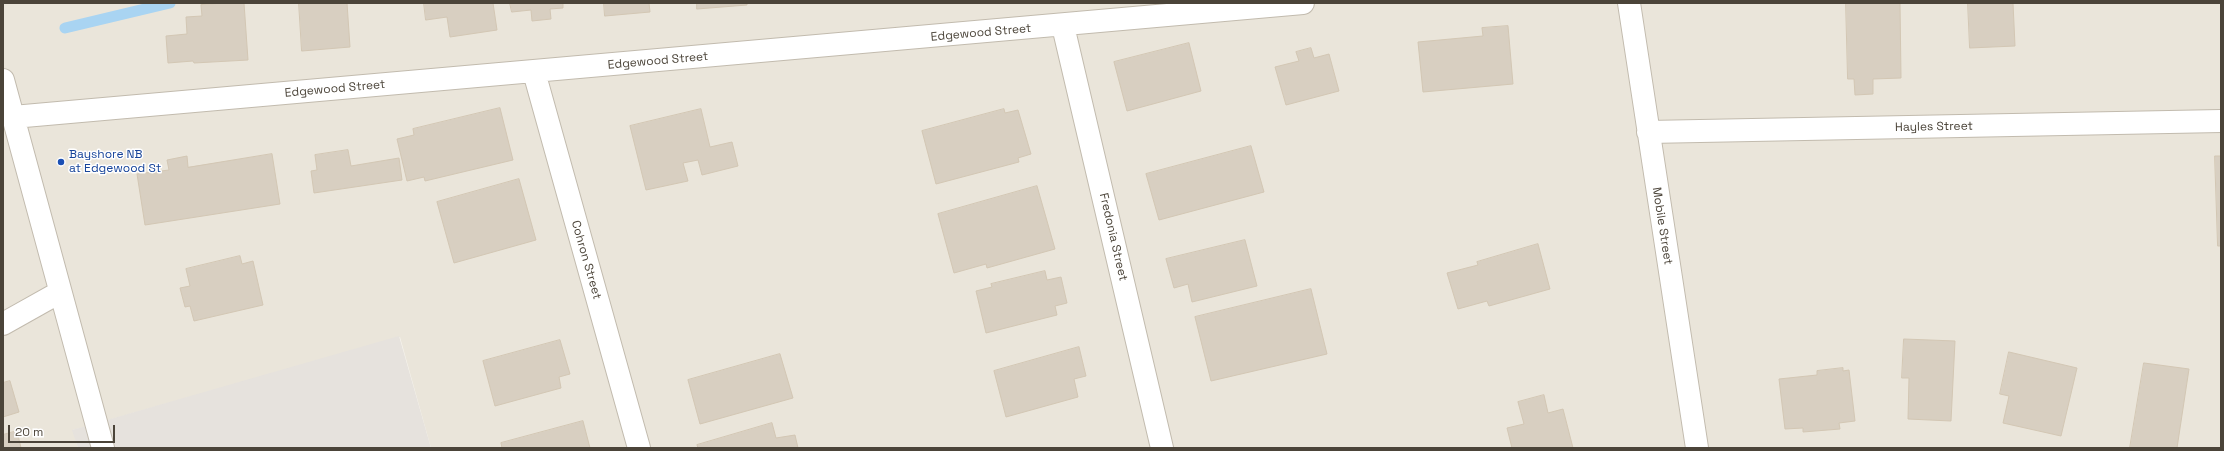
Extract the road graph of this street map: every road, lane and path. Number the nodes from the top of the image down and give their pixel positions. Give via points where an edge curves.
1 (1303, 3) edge
2 (1629, 3) edge
3 (1064, 26) junction
4 (534, 72) junction
5 (3, 80) edge
6 (13, 117) junction
7 (2221, 120) edge
8 (1648, 132) junction
9 (60, 292) junction
10 (3, 324) edge
11 (103, 448) edge
12 (639, 448) edge
13 (1162, 448) edge
14 (1697, 448) edge

1 - 3 street, Edgewood Street
2 - 8 street, Mobile Street
3 - 4 street, Edgewood Street
3 - 13 street, Fredonia Street
4 - 6 street, Edgewood Street
4 - 12 street, Cohron Street
5 - 6 street
6 - 9 street
7 - 8 street, Hayles Street
8 - 14 street, Mobile Street
9 - 10 street
9 - 11 street

